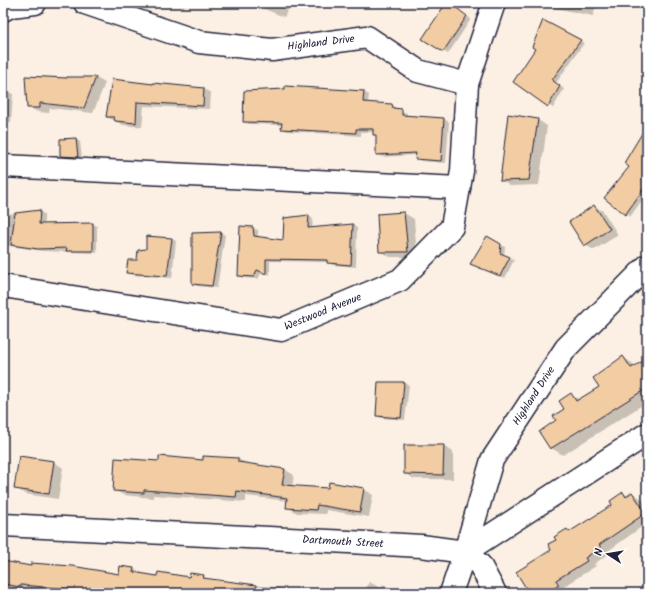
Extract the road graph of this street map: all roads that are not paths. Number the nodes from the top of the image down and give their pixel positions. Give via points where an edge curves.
1 (35, 3) edge
2 (85, 3) edge
3 (494, 3) edge
4 (3, 10) edge
5 (467, 84) junction
6 (3, 166) edge
7 (459, 188) junction
8 (647, 266) edge
9 (3, 286) edge
10 (647, 434) edge
11 (3, 525) edge
12 (465, 552) junction
13 (440, 593) edge
14 (451, 593) edge
15 (495, 593) edge

1 - 4 street via 11,6
2 - 5 street, Highland Drive via 199,42 272,50 367,37 418,71
3 - 5 street
5 - 7 street, Westwood Avenue
6 - 7 street
7 - 9 street, Westwood Avenue via 452,227 400,280 281,330
8 - 12 street, Highland Drive via 566,348 492,460
10 - 12 street
11 - 12 street, Dartmouth Street via 420,546
12 - 13 street
12 - 14 street
12 - 15 street via 480,565

